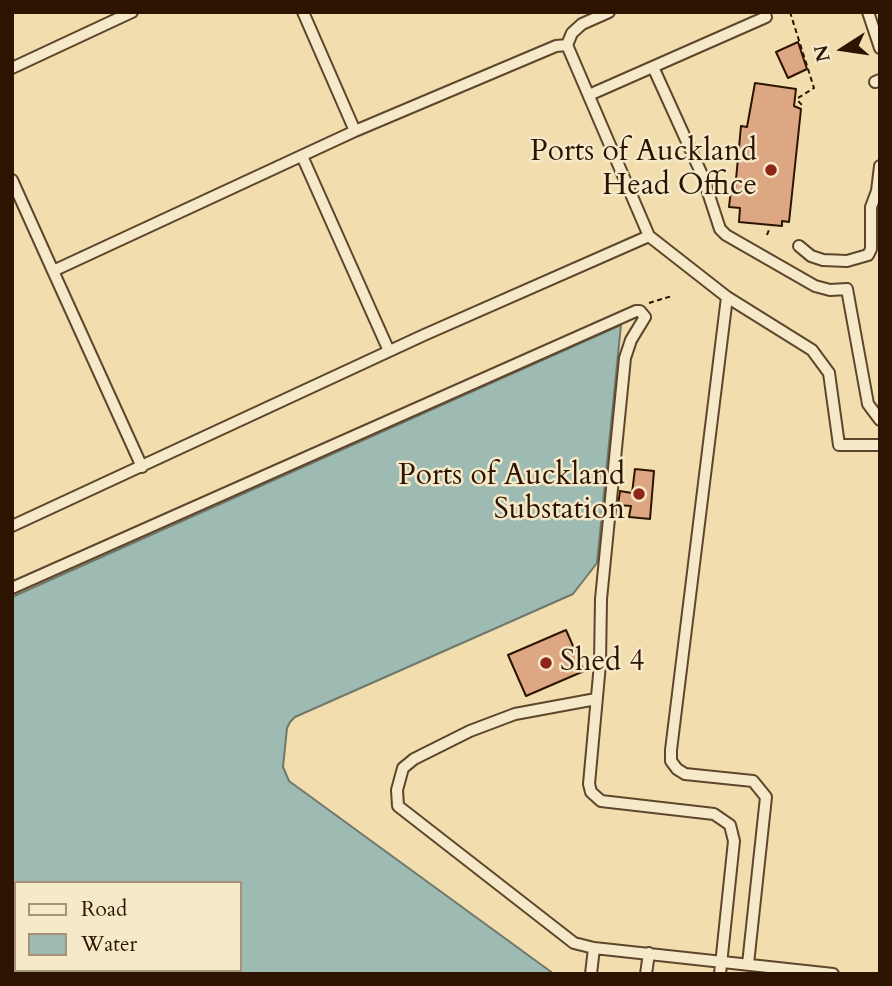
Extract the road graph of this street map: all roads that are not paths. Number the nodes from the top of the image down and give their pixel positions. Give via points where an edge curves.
1 (132, 12) edge
2 (303, 12) edge
3 (609, 12) edge
4 (869, 12) edge
5 (766, 17) dead end
6 (567, 45) junction
7 (880, 48) edge
8 (653, 67) junction
9 (12, 68) edge
10 (589, 95) junction
11 (355, 131) junction
12 (302, 156) junction
13 (880, 166) edge
14 (12, 180) edge
15 (649, 236) junction
16 (799, 246) dead end
17 (53, 271) junction
18 (727, 297) junction
19 (389, 351) junction
20 (880, 420) edge
21 (880, 445) edge
22 (142, 467) junction
23 (12, 526) edge
24 (12, 587) edge
25 (596, 699) junction
26 (594, 948) junction
27 (649, 953) junction
28 (721, 961) junction
29 (748, 964) junction
30 (591, 974) edge
31 (646, 974) edge
32 (720, 974) edge
33 (833, 974) edge

1 - 9 street
2 - 11 street
3 - 6 street via 582,24
4 - 7 street
5 - 8 street
6 - 10 street
6 - 11 street
8 - 10 street
8 - 20 street via 726,236 815,286 847,289 868,404
10 - 15 street
11 - 12 street
12 - 17 street
12 - 19 street
13 - 16 street via 868,255 847,261 823,260
14 - 17 street
15 - 18 street
15 - 19 street
17 - 22 street
18 - 21 street via 812,350 829,373 839,444
18 - 29 street via 671,761 685,774 753,781 766,797
19 - 22 street
22 - 23 street
24 - 25 street via 636,311 645,317 625,358
25 - 26 street via 515,714 470,731 402,768 397,790 398,806 573,943
25 - 28 street via 589,784 596,798 714,814 730,825 733,850
26 - 27 street
26 - 30 street
27 - 28 street
27 - 31 street
28 - 29 street
28 - 32 street
29 - 33 street

